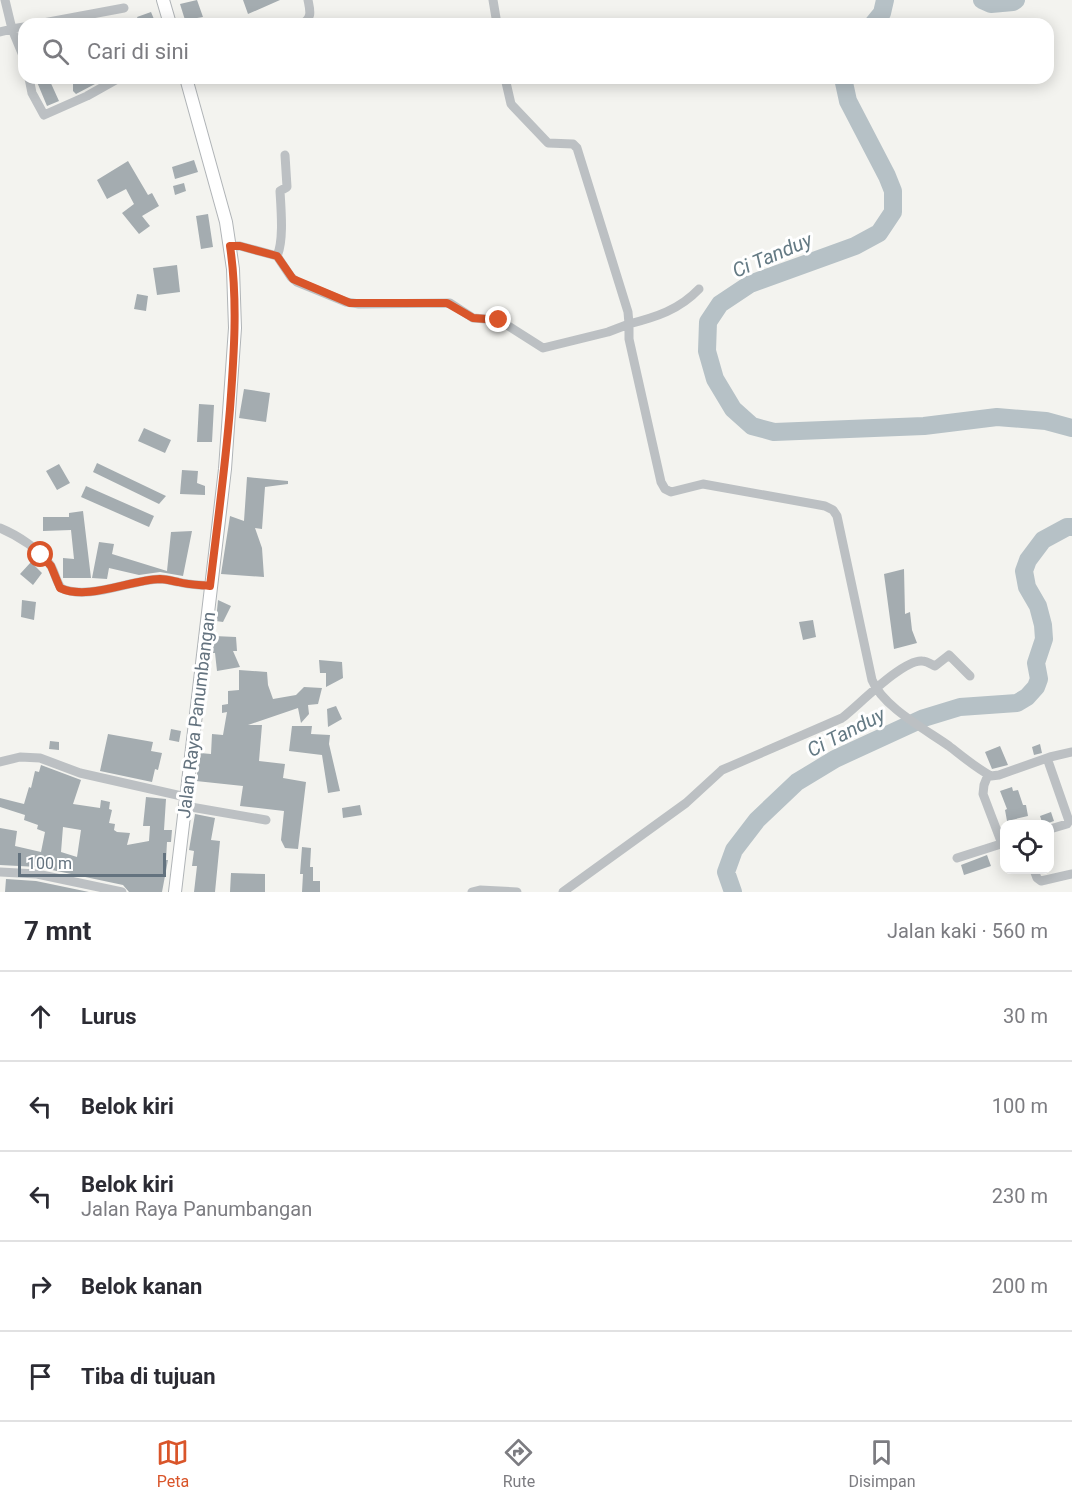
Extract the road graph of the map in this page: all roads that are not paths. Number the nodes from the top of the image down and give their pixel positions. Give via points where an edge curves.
1 (5, 0) edge
2 (163, 0) edge
3 (308, 0) edge
4 (493, 0) edge
5 (124, 8) dead end
6 (70, 18) edge
7 (168, 18) edge
8 (310, 18) edge
9 (495, 18) edge
10 (18, 28) edge
11 (12, 29) junction
12 (0, 32) edge
13 (18, 44) edge
14 (30, 84) edge
15 (108, 84) edge
16 (188, 84) edge
17 (506, 84) edge
18 (285, 155) dead end
19 (230, 246) junction
20 (277, 256) junction
21 (699, 289) dead end
22 (629, 324) junction
23 (0, 528) edge
24 (210, 586) junction
25 (970, 676) dead end
26 (875, 688) junction
27 (1072, 752) edge
28 (1047, 758) junction
29 (0, 762) edge
30 (988, 775) junction
31 (185, 801) junction
32 (266, 820) dead end
33 (1054, 828) edge
34 (1000, 836) edge
35 (1000, 844) edge
36 (957, 858) dead end
37 (0, 872) edge
38 (1036, 874) edge
39 (1072, 874) edge
40 (122, 892) edge
41 (175, 892) edge
42 (472, 892) edge
43 (517, 892) edge
44 (563, 892) edge

1 - 11 street
2 - 7 main road
3 - 8 street
4 - 9 street
5 - 6 street
10 - 11 street
11 - 12 street
11 - 13 street
14 - 15 street via 44,115
16 - 19 main road, Jalan Raya Panumbangan
17 - 22 street via 511,104 548,143 573,144 577,148
18 - 20 street via 288,187 279,192 282,219
19 - 20 street
19 - 24 main road, Jalan Raya Panumbangan via 236,328 225,469
20 - 22 street via 293,279 346,302 450,303 473,318 499,320 543,348
21 - 22 street via 679,306
22 - 26 street via 661,482 667,491 703,484 825,506 835,512
23 - 24 street via 48,561 60,588 71,592 94,592 164,579
24 - 31 main road, Jalan Raya Panumbangan
25 - 26 street via 950,656 935,666 923,660 912,662
26 - 30 street via 899,711
26 - 44 street via 832,723 722,770 686,803
27 - 28 street
28 - 30 street via 999,775
28 - 33 street via 1069,821
29 - 31 street via 40,758 80,773
30 - 34 street via 983,794
31 - 32 street
31 - 41 main road, Jalan Raya Panumbangan
35 - 36 street
37 - 40 street via 37,874
38 - 39 street via 1041,881
42 - 43 street

